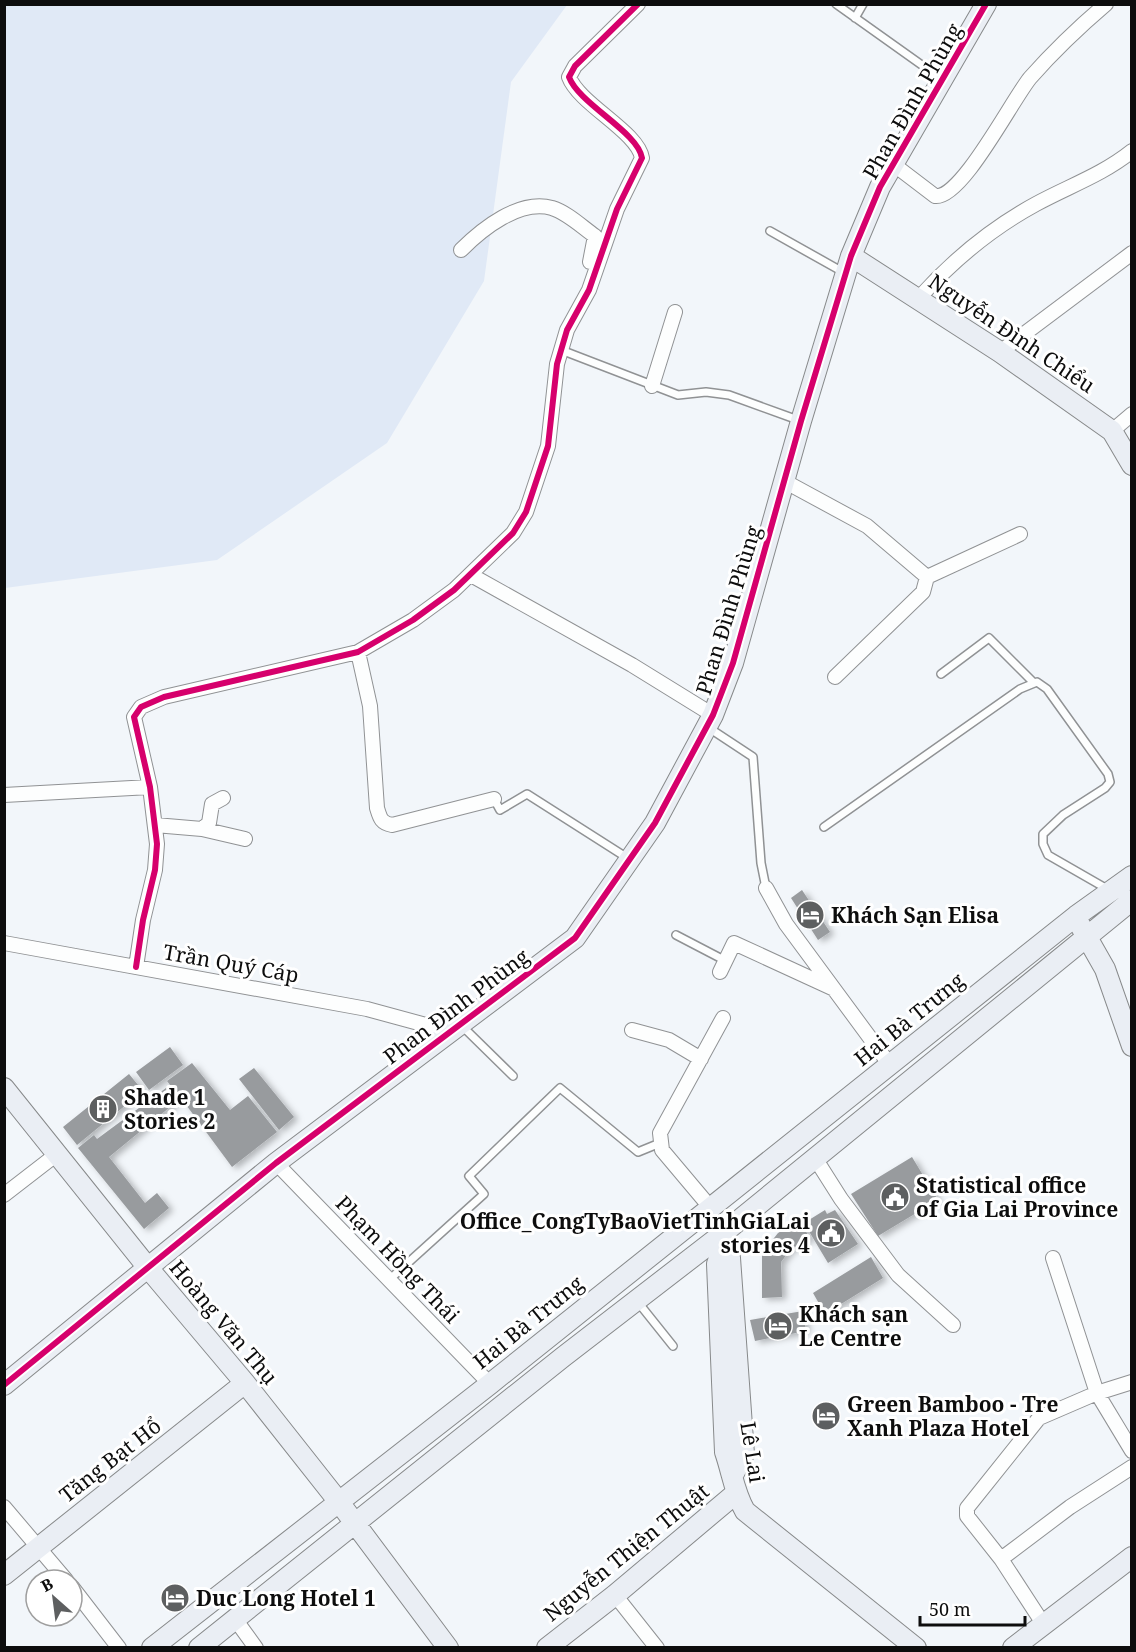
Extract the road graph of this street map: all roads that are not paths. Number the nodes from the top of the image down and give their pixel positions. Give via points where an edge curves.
1 (638, 4) edge
2 (836, 4) edge
3 (863, 4) edge
4 (986, 4) edge
5 (1106, 4) edge
6 (855, 18) junction
7 (942, 80) junction
8 (1131, 151) edge
9 (893, 164) junction
10 (770, 231) dead end
11 (460, 250) dead end
12 (1131, 253) edge
13 (848, 265) junction
14 (919, 298) junction
15 (675, 312) dead end
16 (573, 316) junction
17 (561, 350) junction
18 (1000, 352) junction
19 (652, 386) junction
20 (1131, 414) edge
21 (801, 421) junction
22 (1112, 431) junction
23 (1131, 465) edge
24 (784, 481) junction
25 (1020, 534) dead end
26 (471, 575) junction
27 (927, 577) junction
28 (358, 652) junction
29 (941, 674) dead end
30 (835, 677) dead end
31 (1033, 682) junction
32 (710, 721) junction
33 (150, 787) junction
34 (4, 795) edge
35 (223, 798) dead end
36 (494, 799) joint
37 (155, 825) junction
38 (824, 827) dead end
39 (202, 829) junction
40 (245, 839) dead end
41 (629, 860) junction
42 (1131, 876) edge
43 (766, 888) joint
44 (1110, 891) junction
45 (1126, 904) edge
46 (1076, 916) junction
47 (676, 935) dead end
48 (1086, 937) junction
49 (4, 943) edge
50 (722, 966) joint
51 (136, 968) junction
52 (836, 989) junction
53 (723, 1018) dead end
54 (454, 1027) junction
55 (632, 1030) dead end
56 (1131, 1046) edge
57 (700, 1059) junction
58 (890, 1065) junction
59 (513, 1076) dead end
60 (4, 1088) edge
61 (660, 1143) junction
62 (57, 1154) junction
63 (815, 1158) junction
64 (276, 1163) junction
65 (4, 1195) edge
66 (710, 1207) junction
67 (718, 1246) junction
68 (1053, 1258) dead end
69 (149, 1269) junction
70 (389, 1280) junction
71 (636, 1300) junction
72 (953, 1326) dead end
73 (673, 1346) dead end
74 (1131, 1382) edge
75 (245, 1383) junction
76 (490, 1384) junction
77 (4, 1385) edge
78 (1097, 1393) junction
79 (1131, 1451) edge
80 (1131, 1467) edge
81 (734, 1485) junction
82 (339, 1502) junction
83 (4, 1507) edge
84 (356, 1525) junction
85 (40, 1546) junction
86 (1131, 1557) edge
87 (1001, 1558) junction
88 (57, 1568) edge
89 (4, 1575) edge
90 (615, 1595) junction
91 (84, 1602) edge
92 (235, 1619) junction
93 (1044, 1625) junction
94 (119, 1647) edge
95 (152, 1647) edge
96 (199, 1647) edge
97 (256, 1647) edge
98 (448, 1647) edge
99 (547, 1647) edge
100 (657, 1647) edge
101 (916, 1647) edge
102 (1013, 1647) edge

1 - 16 street via 575,66 569,77 637,146 642,158 617,208 589,290
2 - 6 lane
3 - 6 lane
4 - 7 street, Phan Đình Phùng
5 - 9 street via 1030,78 960,183 947,195 935,196
6 - 7 lane
7 - 9 street, Phan Đình Phùng
8 - 14 street via 1099,174 999,226 958,256
9 - 13 street, Phan Đình Phùng
10 - 13 lane
11 - 16 street via 487,227 521,209 538,206 565,214 596,239
12 - 18 street
13 - 14 street, Nguyễn Đình Chiểu
13 - 21 street, Phan Đình Phùng
14 - 18 street, Nguyễn Đình Chiểu
15 - 19 street
16 - 17 street
17 - 19 lane
17 - 26 street via 548,446 526,512 513,533
18 - 22 street, Nguyễn Đình Chiểu
19 - 21 lane via 678,396 706,392 729,395
20 - 22 street
21 - 24 street, Phan Đình Phùng
22 - 23 street, Nguyễn Đình Chiểu
24 - 27 street via 867,526
24 - 32 street, Phan Đình Phùng via 733,663
25 - 27 street
26 - 28 street via 413,620
26 - 32 street via 632,665
27 - 30 street via 922,592
28 - 33 street via 164,697 141,707 134,723
28 - 36 street via 370,706 380,819 392,825
29 - 31 lane via 989,638
31 - 38 lane
31 - 44 lane via 1047,689 1110,782 1043,834 1043,844 1048,855
32 - 41 street, Phan Đình Phùng via 655,823
32 - 43 lane via 753,758
33 - 34 street
33 - 37 street
35 - 39 street via 212,804 209,823
36 - 41 lane via 500,810 527,794
37 - 39 street
37 - 51 street via 157,857
39 - 40 street
41 - 54 street, Phan Đình Phùng via 575,938
42 - 44 street, Hai Bà Trưng
43 - 52 street via 774,907
44 - 45 street
44 - 46 street, Hai Bà Trưng
45 - 48 street
46 - 48 street
46 - 58 street, Hai Bà Trưng
47 - 50 lane
48 - 56 street via 1105,969
48 - 63 street
49 - 51 street, Trần Quý Cáp
50 - 52 street via 734,943
51 - 54 street, Trần Quý Cáp
52 - 58 street
53 - 57 street
54 - 59 lane
54 - 64 street, Phan Đình Phùng
55 - 57 street via 669,1040
57 - 61 street via 660,1133
58 - 66 street, Hai Bà Trưng
60 - 62 street, Hoàng Văn Thụ
61 - 66 street
61 - 70 lane via 638,1152 560,1088 468,1176 484,1194
62 - 65 street
62 - 69 street, Hoàng Văn Thụ
63 - 67 street
63 - 72 street via 898,1275
64 - 69 street, Phan Đình Phùng
64 - 70 street, Phạm Hồng Thái
66 - 67 street, Lê Lai
66 - 76 street, Hai Bà Trưng
67 - 71 street
67 - 81 street, Lê Lai via 725,1452
68 - 78 street
69 - 75 street, Hoàng Văn Thụ
69 - 77 street, Phan Đình Phùng
70 - 76 street, Phạm Hồng Thái
71 - 73 lane
71 - 84 street
74 - 78 street
75 - 82 street, Hoàng Văn Thụ
75 - 85 street, Tăng Bạt Hổ
76 - 82 street, Hai Bà Trưng
78 - 79 street
78 - 87 street via 1039,1418 968,1508 967,1516
80 - 87 street
81 - 90 street, Nguyễn Thiện Thuật
81 - 101 street, Lê Lai via 745,1511
82 - 84 street, Hoàng Văn Thụ
82 - 95 street, Hai Bà Trưng
83 - 85 street
84 - 92 street
84 - 98 street
85 - 88 street
85 - 89 street, Tăng Bạt Hổ
86 - 93 street
87 - 93 street
90 - 99 street, Nguyễn Thiện Thuật
90 - 100 street
91 - 94 street
92 - 96 street
92 - 97 street
93 - 102 street

